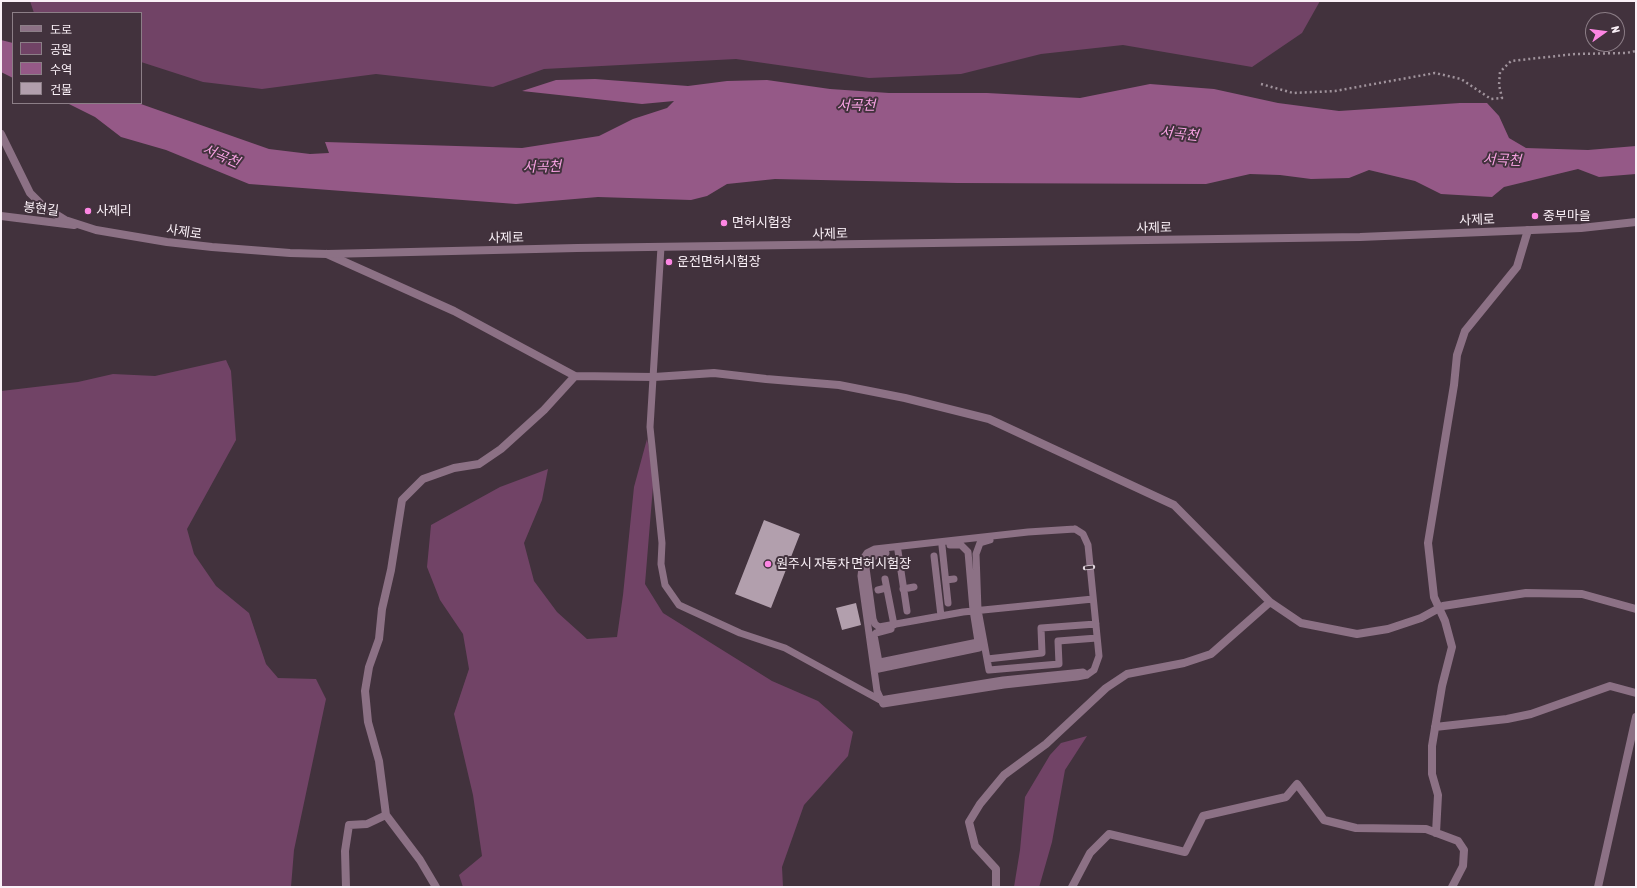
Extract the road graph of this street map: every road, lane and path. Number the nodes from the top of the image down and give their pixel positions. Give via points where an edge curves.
1 (1636, 51) edge
2 (1261, 84) dead end
3 (1, 134) edge
4 (1, 216) edge
5 (1636, 222) edge
6 (78, 225) junction
7 (1528, 230) junction
8 (661, 248) junction
9 (327, 254) junction
10 (575, 376) junction
11 (654, 377) junction
12 (942, 546) junction
13 (898, 551) junction
14 (934, 556) dead end
15 (885, 579) dead end
16 (954, 579) dead end
17 (946, 580) junction
18 (914, 587) dead end
19 (886, 588) junction
20 (903, 589) junction
21 (878, 590) dead end
22 (1092, 601) junction
23 (1270, 602) junction
24 (948, 603) dead end
25 (1439, 608) junction
26 (1636, 609) edge
27 (907, 611) dead end
28 (976, 612) junction
29 (941, 616) junction
30 (1096, 624) junction
31 (894, 625) junction
32 (1097, 638) junction
33 (987, 659) junction
34 (876, 666) junction
35 (1636, 693) edge
36 (882, 702) junction
37 (1636, 717) edge
38 (1435, 727) junction
39 (386, 815) junction
40 (1436, 832) junction
41 (346, 887) edge
42 (436, 887) edge
43 (996, 887) edge
44 (1072, 887) edge
45 (1452, 887) edge
46 (1598, 887) edge

1 - 2 path via 1511,61 1500,72 1502,98 1491,99 1461,79 1435,73 1335,91 1293,94
3 - 6 street, 사제로 via 30,193 44,207
4 - 6 street, 봉현길
5 - 7 street, 사제로
6 - 9 street, 사제로 via 212,247 259,252
7 - 8 street, 사제로 via 1360,237
7 - 25 street via 1517,267 1465,330 1457,355 1428,543 1434,597
8 - 9 street, 사제로
8 - 11 lane
9 - 10 street via 454,311
10 - 11 street
10 - 39 street via 544,410 501,449 479,464 454,468 423,479 402,500 379,639 369,667 365,690 368,722 379,761
11 - 23 street via 714,373 839,385 990,419 1174,504
11 - 36 lane via 650,427 665,586 679,605 740,633 792,652
12 - 13 lane
12 - 17 lane
12 - 28 lane via 958,544 964,546 968,552
13 - 20 lane
13 - 31 lane via 875,555 866,568 874,622 879,626
14 - 29 lane via 932,572
15 - 19 lane
16 - 17 lane
17 - 24 lane
18 - 20 lane
19 - 21 lane
19 - 31 lane
20 - 27 lane
22 - 28 lane
22 - 28 lane via 1086,547 1080,534 1072,532 987,540 980,543 976,554
22 - 30 lane
22 - 34 lane via 1088,541 1081,531 1075,529 875,549 868,553 860,569 865,614
23 - 25 street via 1301,622 1357,634 1388,629 1421,618
23 - 43 street via 1211,654 1184,663 1127,674 1106,688 1046,744 1004,775 980,804 970,822 975,846 996,869
25 - 26 street via 1471,600 1526,593 1582,594
25 - 38 street via 1452,647
28 - 29 lane
28 - 33 lane
28 - 34 lane via 978,642
28 - 34 lane via 876,633
29 - 31 lane
30 - 32 lane
30 - 33 lane via 1041,628 1042,654
32 - 33 lane via 1058,641 1059,664 989,670
32 - 36 lane via 1098,662 1094,670 1087,675
34 - 36 lane via 877,691
35 - 38 street via 1610,686 1531,714
37 - 46 street
38 - 40 street via 1432,774 1438,795
39 - 41 street via 367,824 349,825 345,851
39 - 42 street via 420,860
40 - 44 street via 1426,829 1356,828 1324,820 1297,784 1286,797 1203,816 1185,852 1109,834 1090,853
40 - 45 street via 1458,841 1464,850 1463,866

